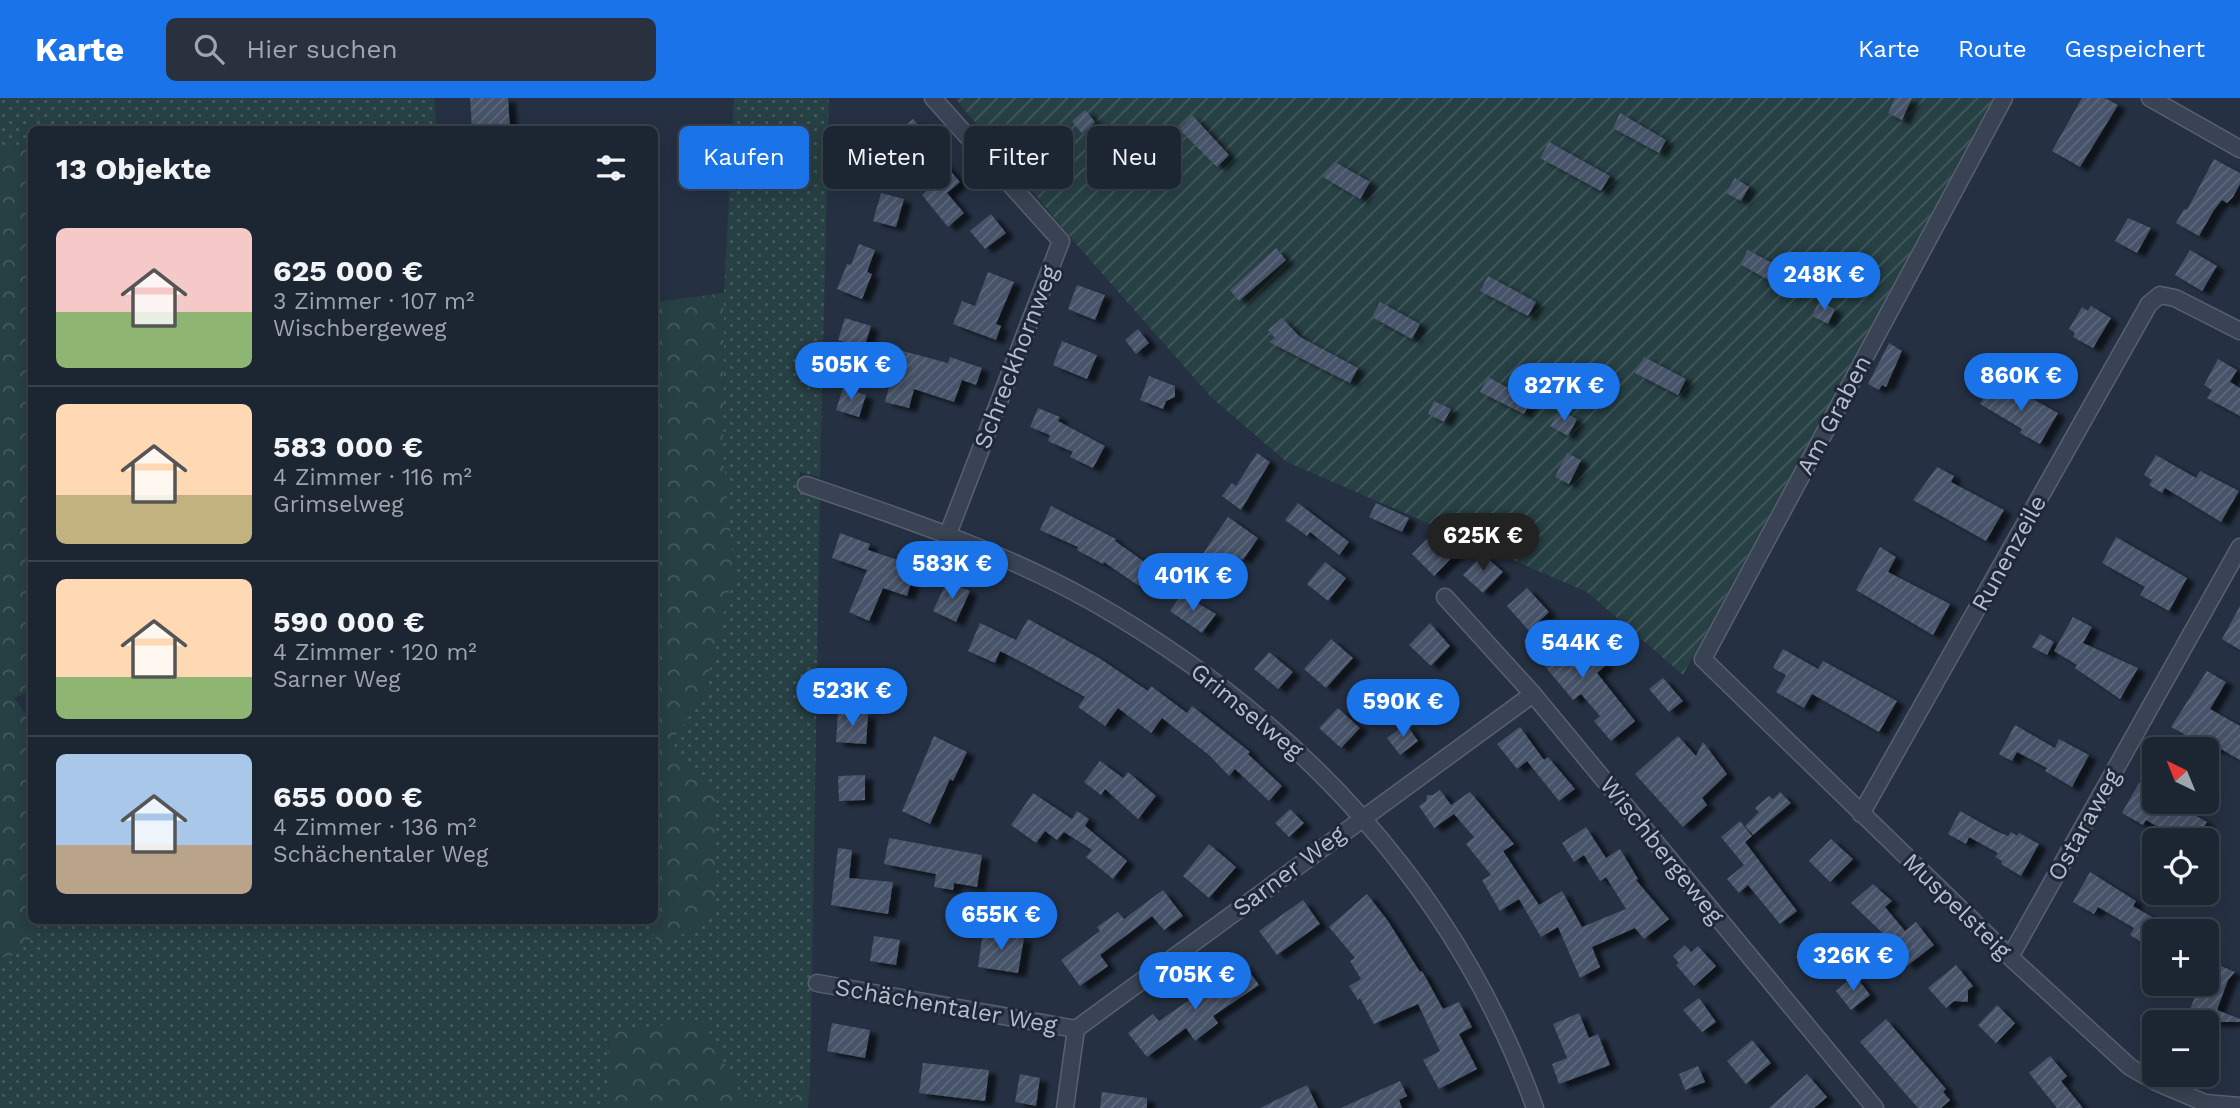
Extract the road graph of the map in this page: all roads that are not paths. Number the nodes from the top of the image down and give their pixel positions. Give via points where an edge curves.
1 (933, 98) edge
2 (2004, 98) edge
3 (2150, 98) edge
4 (2240, 149) edge
5 (2240, 331) edge
6 (806, 485) dead end
7 (948, 534) junction
8 (2240, 547) edge
9 (1445, 597) dead end
10 (1703, 659) joint
11 (1534, 694) junction
12 (1861, 814) junction
13 (1363, 816) junction
14 (2010, 957) junction
15 (817, 983) dead end
16 (1076, 1029) junction
17 (2240, 1107) edge
18 (1065, 1108) edge
19 (1535, 1108) edge
20 (1875, 1108) edge

1 - 7 street, Schreckhornweg via 1061,242
2 - 10 street, Am Graben
3 - 4 street
5 - 12 street, Runenzeile via 2160,295 2143,316
6 - 7 street, Grimselweg
7 - 13 street, Grimselweg via 1089,600 1159,643 1293,744
8 - 14 street, Ostaraweg
9 - 11 street, Wischbergeweg
10 - 12 street, Muspelsteig
11 - 13 street, Sarner Weg
11 - 20 street, Wischbergeweg
12 - 14 street, Muspelsteig
13 - 16 street, Sarner Weg
13 - 19 street, Grimselweg via 1419,884 1473,971 1521,1068
14 - 17 street, Muspelsteig via 2130,1067 2205,1103
15 - 16 street, Schächentaler Weg
16 - 18 street

